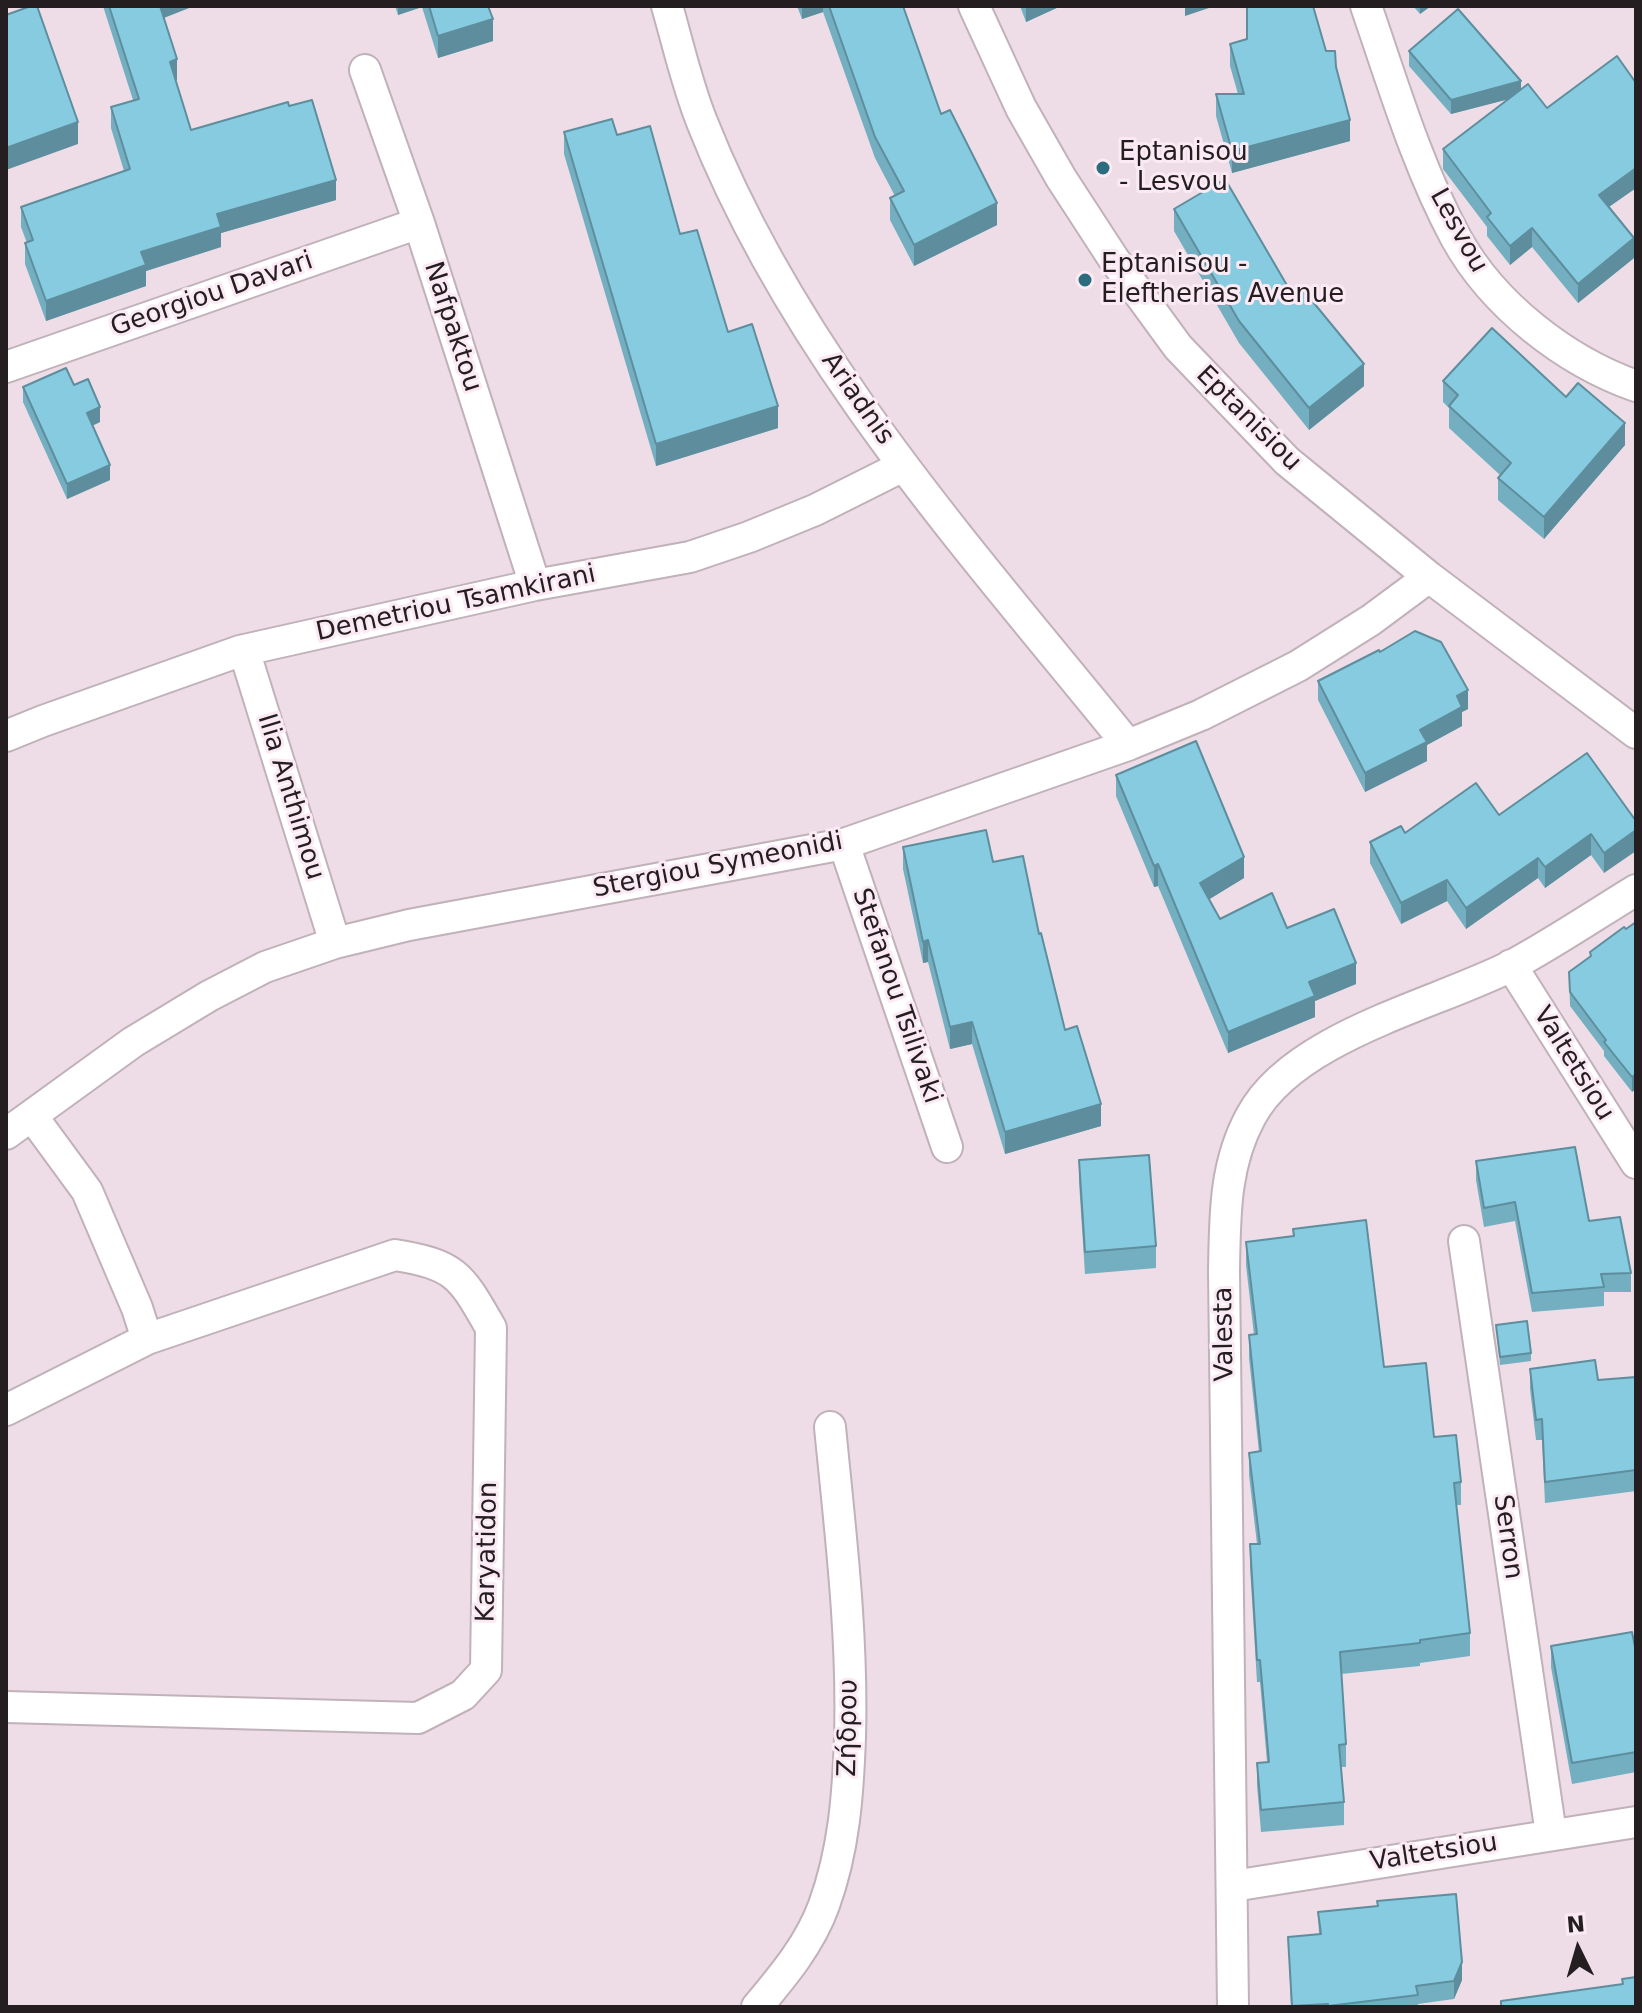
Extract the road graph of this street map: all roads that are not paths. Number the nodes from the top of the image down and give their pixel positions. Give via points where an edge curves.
1 (974, 6) edge
2 (1366, 6) edge
3 (668, 11) edge
4 (365, 70) dead end
5 (419, 223) junction
6 (6, 367) edge
7 (1636, 386) edge
8 (903, 466) junction
9 (1429, 577) junction
10 (535, 585) junction
11 (242, 651) junction
12 (1636, 733) edge
13 (6, 736) edge
14 (1128, 745) junction
15 (844, 844) junction
16 (1636, 890) edge
17 (335, 943) junction
18 (1511, 965) junction
19 (32, 1116) junction
20 (6, 1134) edge
21 (947, 1147) dead end
22 (1636, 1163) edge
23 (1464, 1241) dead end
24 (147, 1339) junction
25 (6, 1410) edge
26 (830, 1427) dead end
27 (6, 1707) edge
28 (1636, 1822) edge
29 (1551, 1834) junction
30 (1233, 1886) junction
31 (757, 2007) edge
32 (1233, 2007) edge

1 - 9 street, Eptanisiou via 1021,108 1061,178 1178,347 1287,461
2 - 7 street, Lesvou via 1421,163 1457,240 1485,280 1562,348
3 - 8 street, Ariadnis via 701,121 743,211 810,332
4 - 5 street, Nafpaktou
5 - 6 street, Georgiou Davari
5 - 10 street, Nafpaktou
8 - 10 street, Demetriou Tsamkirani via 815,510 690,557
8 - 14 street, Ariadnis
9 - 12 street, Eptanisiou
9 - 14 street, Stergiou Symeonidi via 1298,666
10 - 11 street, Demetriou Tsamkirani
11 - 13 street, Demetriou Tsamkirani
11 - 17 street, Ilia Anthimou
14 - 15 street, Stergiou Symeonidi
15 - 17 street, Stergiou Symeonidi
15 - 21 street, Stefanou Tsilivaki
16 - 18 street, Valesta
17 - 19 street, Stergiou Symeonidi via 265,967 209,996 133,1042
18 - 22 street, Valtetsiou
18 - 30 street, Valesta via 1301,1062 1252,1114 1236,1148 1226,1189 1224,1271
19 - 20 street, Stergiou Symeonidi
19 - 24 street via 87,1191
23 - 29 street, Serron
24 - 25 street, Karyatidon
24 - 27 street, Karyatidon via 395,1255 429,1260 463,1280 491,1328 486,1670 463,1695 418,1718
26 - 31 street, Ζήδρου via 847,1594 851,1694 846,1822 823,1908 802,1949
28 - 29 street, Valtetsiou
29 - 30 street, Valtetsiou
30 - 32 street, Valesta

